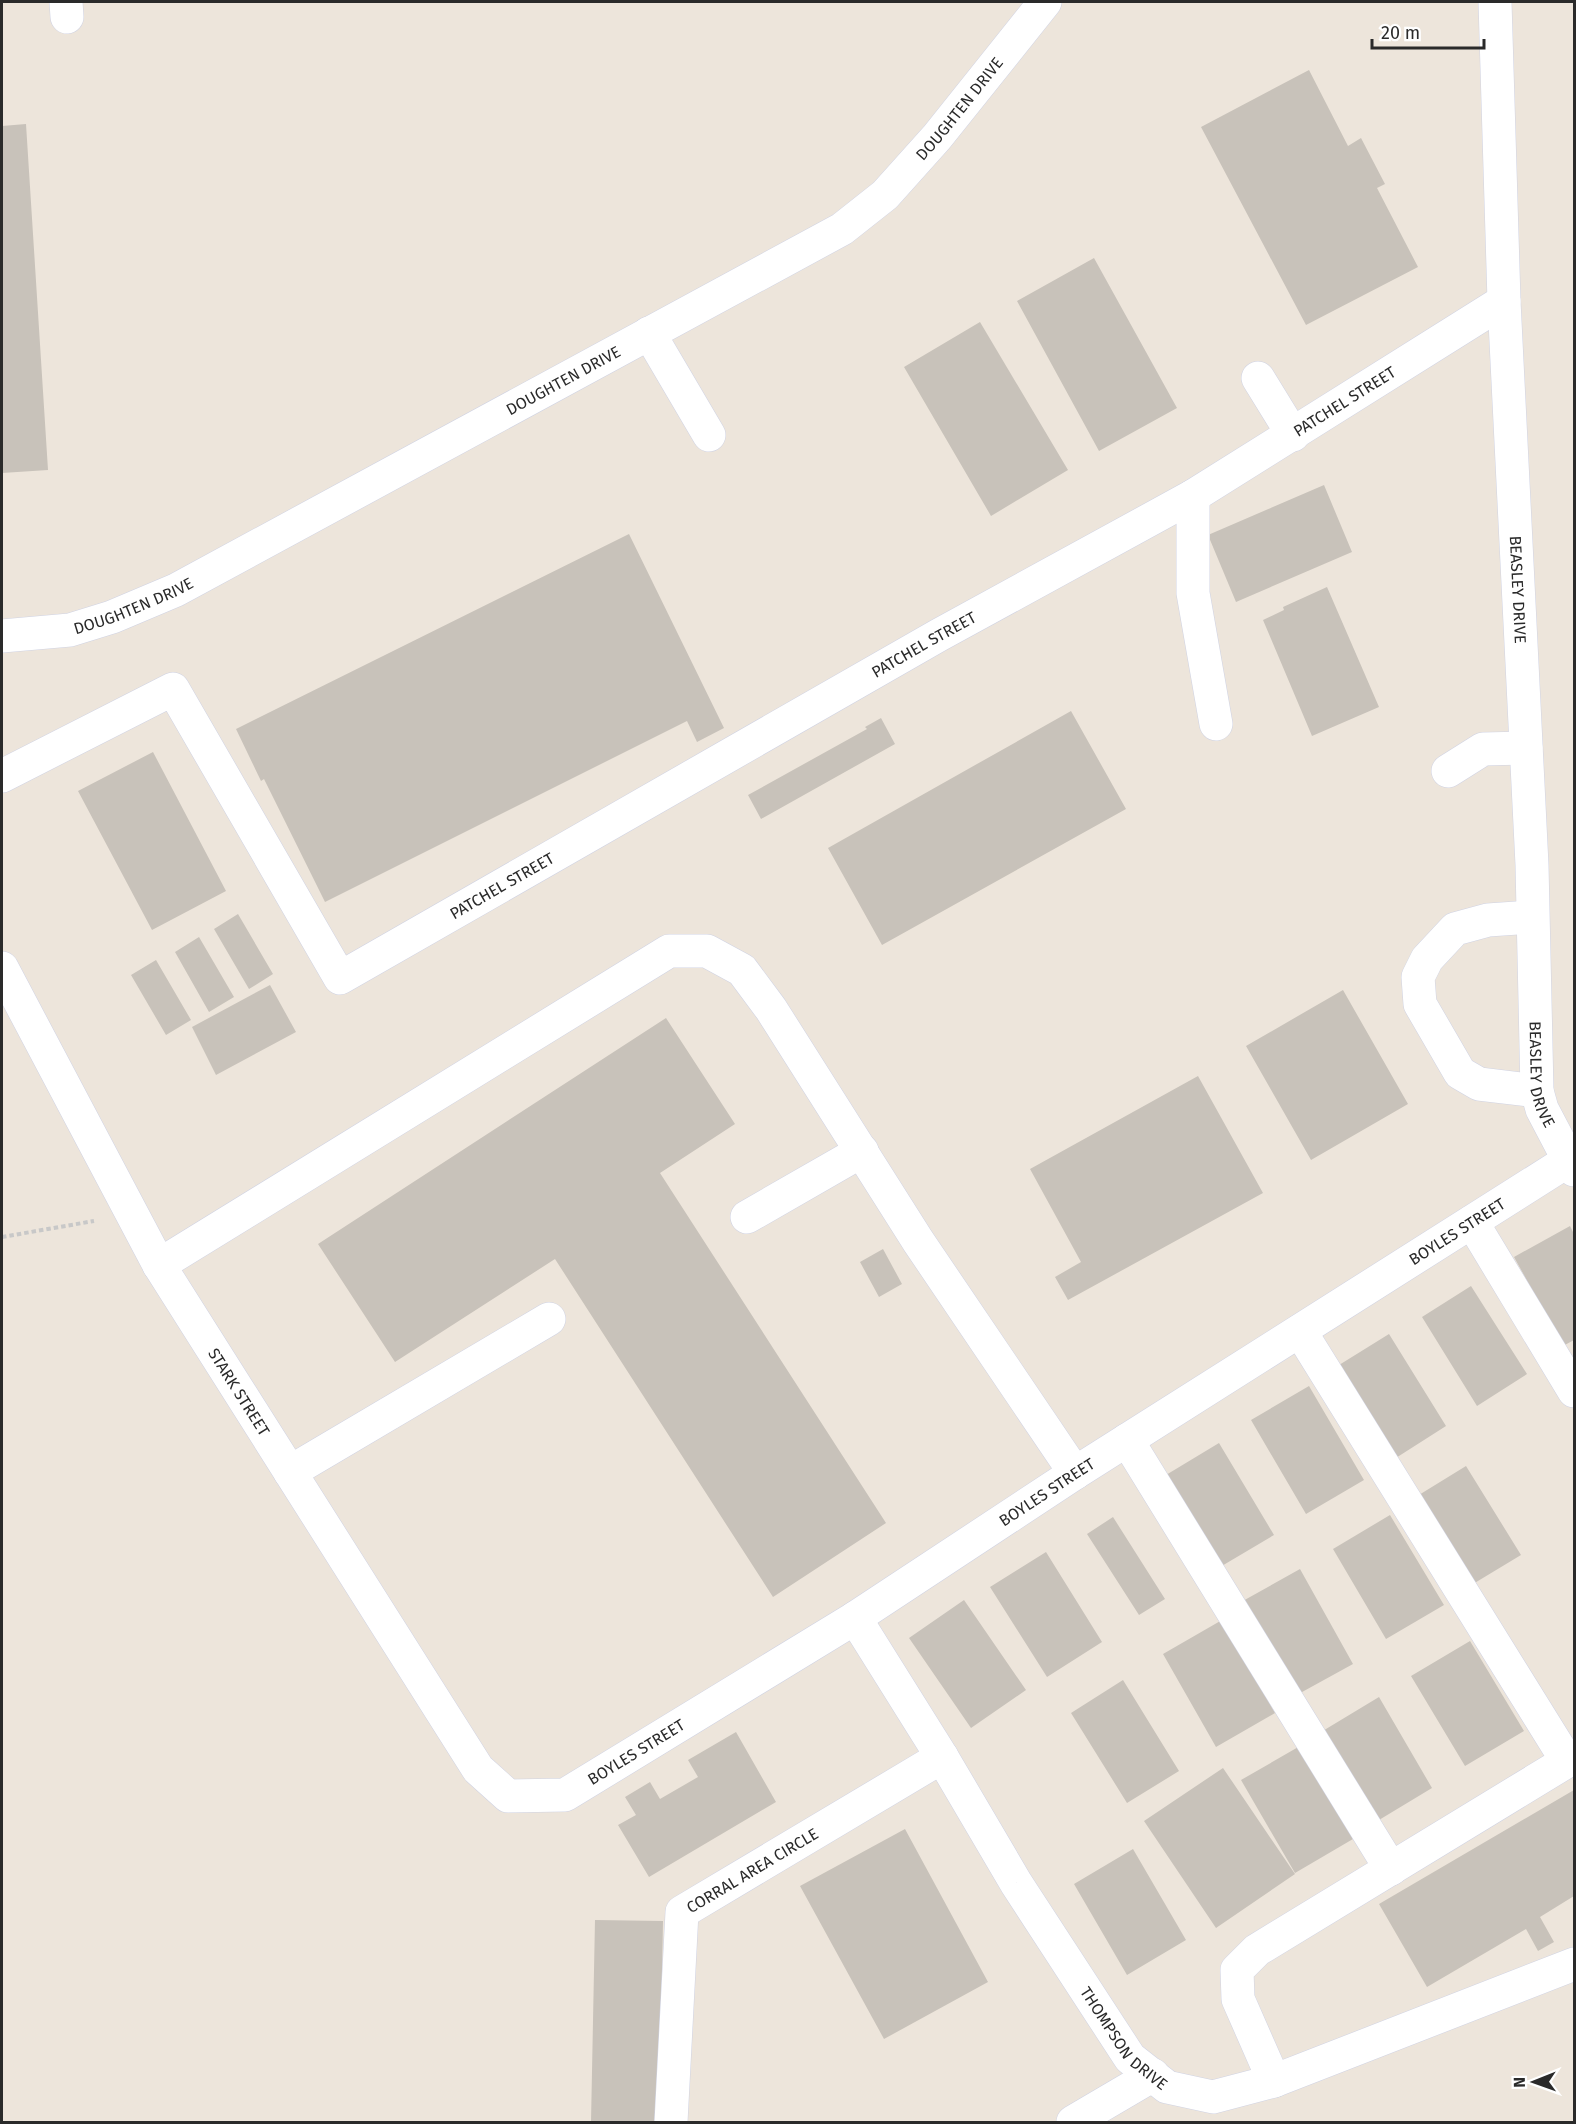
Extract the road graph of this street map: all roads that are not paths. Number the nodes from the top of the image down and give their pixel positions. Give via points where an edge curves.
1 (1045, 2) edge
2 (1495, 2) edge
3 (1504, 301) junction
4 (649, 333) junction
5 (1258, 378) dead end
6 (709, 435) dead end
7 (1293, 435) junction
8 (1193, 496) junction
9 (2, 636) edge
10 (1216, 724) dead end
11 (1526, 748) junction
12 (1448, 771) dead end
13 (2, 776) edge
14 (1532, 917) junction
15 (2, 968) edge
16 (1537, 1091) junction
17 (861, 1151) junction
18 (1573, 1163) edge
19 (747, 1217) dead end
20 (1472, 1222) junction
21 (159, 1264) junction
22 (549, 1319) dead end
23 (1300, 1330) junction
24 (1575, 1391) edge
25 (1127, 1440) junction
26 (290, 1472) junction
27 (1075, 1473) junction
28 (855, 1618) junction
29 (942, 1756) junction
30 (1571, 1759) edge
31 (508, 1796) joint
32 (1391, 1869) junction
33 (1575, 1964) edge
34 (1153, 2075) junction
35 (1274, 2081) junction
36 (671, 2122) edge
37 (1073, 2122) edge

1 - 4 street, DOUGHTEN DRIVE via 937,137 885,195 842,229
2 - 3 street, BEASLEY DRIVE
3 - 7 street, PATCHEL STREET
3 - 11 street, BEASLEY DRIVE
4 - 6 street
4 - 9 street, DOUGHTEN DRIVE via 176,590 70,630
5 - 7 street
7 - 8 street, PATCHEL STREET
8 - 10 street via 1192,593
8 - 13 street, PATCHEL STREET via 939,635 340,978 172,689
11 - 12 street via 1484,749
11 - 14 street, BEASLEY DRIVE
14 - 16 street, BEASLEY DRIVE
14 - 16 street via 1488,920 1455,929 1427,959 1418,977 1420,1005 1460,1073 1479,1084
15 - 21 street, STARK STREET
16 - 18 street, BEASLEY DRIVE via 1542,1109
17 - 19 street
17 - 21 street via 742,970 707,951 669,951
17 - 27 street
18 - 20 street, BOYLES STREET
20 - 23 street, BOYLES STREET
20 - 24 street
21 - 26 street, STARK STREET
22 - 26 street
23 - 25 street, BOYLES STREET
23 - 30 street
25 - 27 street, BOYLES STREET
25 - 32 street
26 - 31 street, STARK STREET via 478,1769
27 - 28 street, BOYLES STREET
28 - 29 street, THOMPSON DRIVE
28 - 31 street, BOYLES STREET via 565,1795
29 - 34 street, THOMPSON DRIVE via 1017,1883 1130,2058
29 - 36 street, CORRAL AREA CIRCLE via 682,1912
30 - 32 street
32 - 35 street via 1257,1950 1237,1970 1238,1999
33 - 35 street, THOMPSON DRIVE
34 - 35 street, THOMPSON DRIVE via 1167,2087 1213,2097
34 - 37 street

